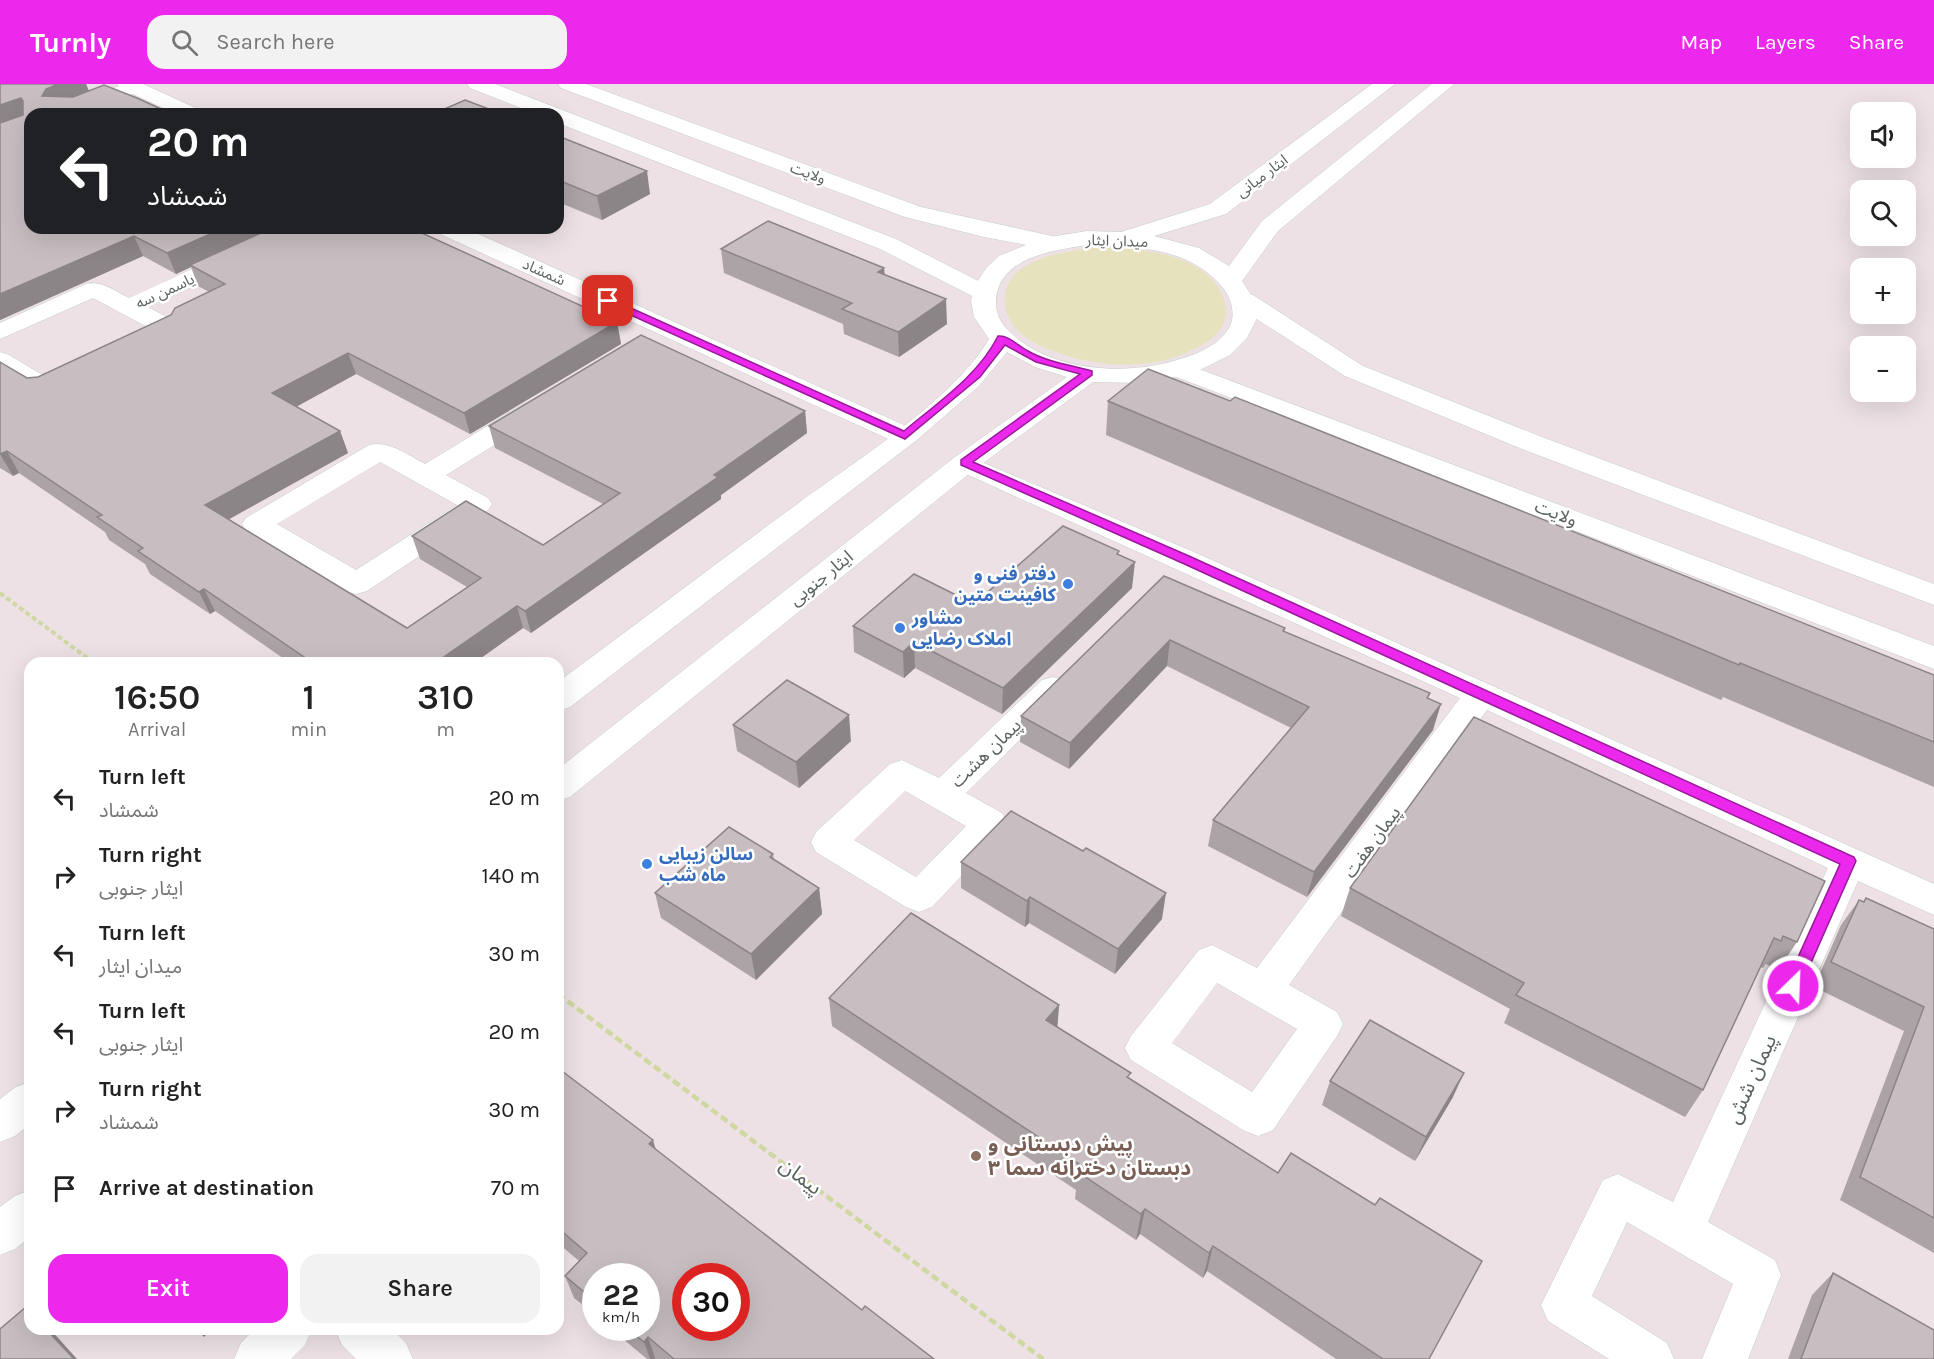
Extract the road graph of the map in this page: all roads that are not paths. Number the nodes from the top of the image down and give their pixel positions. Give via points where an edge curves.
1 (477, 84) edge
2 (568, 84) edge
3 (1386, 84) edge
4 (1444, 84) edge
5 (130, 86) edge
6 (77, 108) edge
7 (180, 108) edge
8 (538, 108) edge
9 (564, 118) edge
10 (287, 234) edge
11 (459, 234) edge
12 (1123, 238) junction
13 (1053, 243) junction
14 (1238, 290) junction
15 (984, 293) junction
16 (129, 308) junction
17 (668, 329) junction
18 (0, 332) edge
19 (1002, 338) junction
20 (638, 347) edge
21 (119, 354) edge
22 (0, 360) edge
23 (89, 369) edge
24 (1178, 369) junction
25 (1089, 373) junction
26 (557, 396) edge
27 (905, 436) junction
28 (965, 463) junction
29 (425, 476) junction
30 (1184, 559) junction
31 (1159, 584) edge
32 (1934, 595) edge
33 (1934, 657) edge
34 (1076, 665) edge
35 (564, 694) edge
36 (1481, 694) junction
37 (564, 783) edge
38 (942, 796) dead end
39 (1849, 861) junction
40 (1934, 900) edge
41 (1263, 990) dead end
42 (24, 1105) edge
43 (0, 1123) edge
44 (24, 1215) edge
45 (1682, 1231) junction
46 (0, 1234) edge
47 (283, 1335) edge
48 (364, 1335) edge
49 (257, 1359) edge
50 (390, 1359) edge
51 (1651, 1359) edge
52 (1725, 1359) edge

1 - 8 street
2 - 13 street, ولایت via 913,212
3 - 12 street, ایثار میانی via 1218,208
4 - 14 street via 1270,226
5 - 6 street
5 - 7 street
9 - 15 street via 888,244
10 - 16 street, یاسمن سه
11 - 17 street, شمشاد
12 - 13 street, میدان ایثار
12 - 14 street, میدان ایثار via 1186,252 1212,264
13 - 15 street, میدان ایثار via 1007,263 992,277
14 - 24 street via 1245,316 1239,333 1204,360
14 - 32 street via 1354,371 1532,443
15 - 19 street via 983,308
16 - 18 street via 94,289
16 - 21 street via 170,329
17 - 20 street
17 - 27 street, شمشاد
19 - 25 street via 1024,354 1054,366
19 - 27 street via 976,375
22 - 23 street via 48,389
24 - 25 street via 1135,375
24 - 33 street, ولایت
25 - 28 street, ایثار جنوبی
26 - 29 street
27 - 35 street
28 - 30 street
28 - 37 street, ایثار جنوبی
29 - 29 street via 379,451 256,525 356,584 478,504
30 - 31 street
30 - 36 street
34 - 38 street, پیمان هشت
36 - 39 street
36 - 41 street, پیمان هفت
39 - 40 street
39 - 45 street, پیمان شش
42 - 43 street
44 - 46 street
45 - 51 street via 1618,1194 1564,1305
45 - 52 street via 1759,1275
47 - 49 street
48 - 50 street

